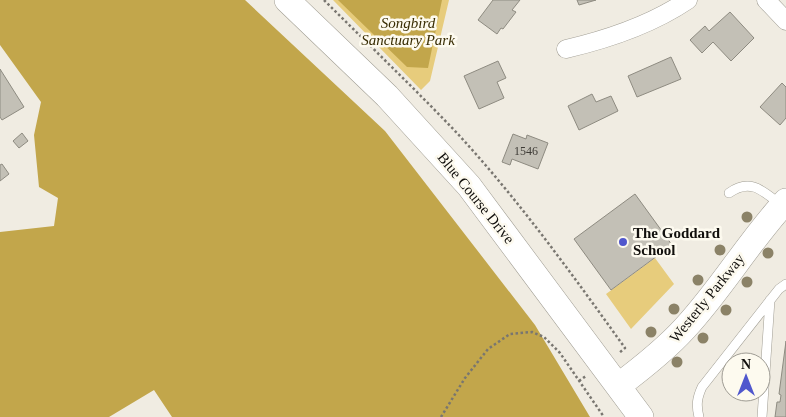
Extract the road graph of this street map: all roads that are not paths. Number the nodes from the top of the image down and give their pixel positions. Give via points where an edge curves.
1 (287, 0) edge
2 (688, 0) edge
3 (766, 0) edge
4 (786, 20) edge
5 (566, 49) dead end
6 (729, 193) dead end
7 (785, 205) edge
8 (786, 284) edge
9 (770, 300) junction
10 (618, 386) junction
11 (641, 417) edge
12 (700, 417) edge
13 (762, 417) edge

1 - 10 main road, Blue Course Drive via 387,96 469,186
2 - 5 street via 643,25
3 - 4 street
6 - 7 lane via 751,186
7 - 10 main road, Westerly Parkway via 686,328
8 - 9 lane
9 - 12 lane via 702,387 696,406
9 - 13 lane
10 - 11 main road, Blue Course Drive

